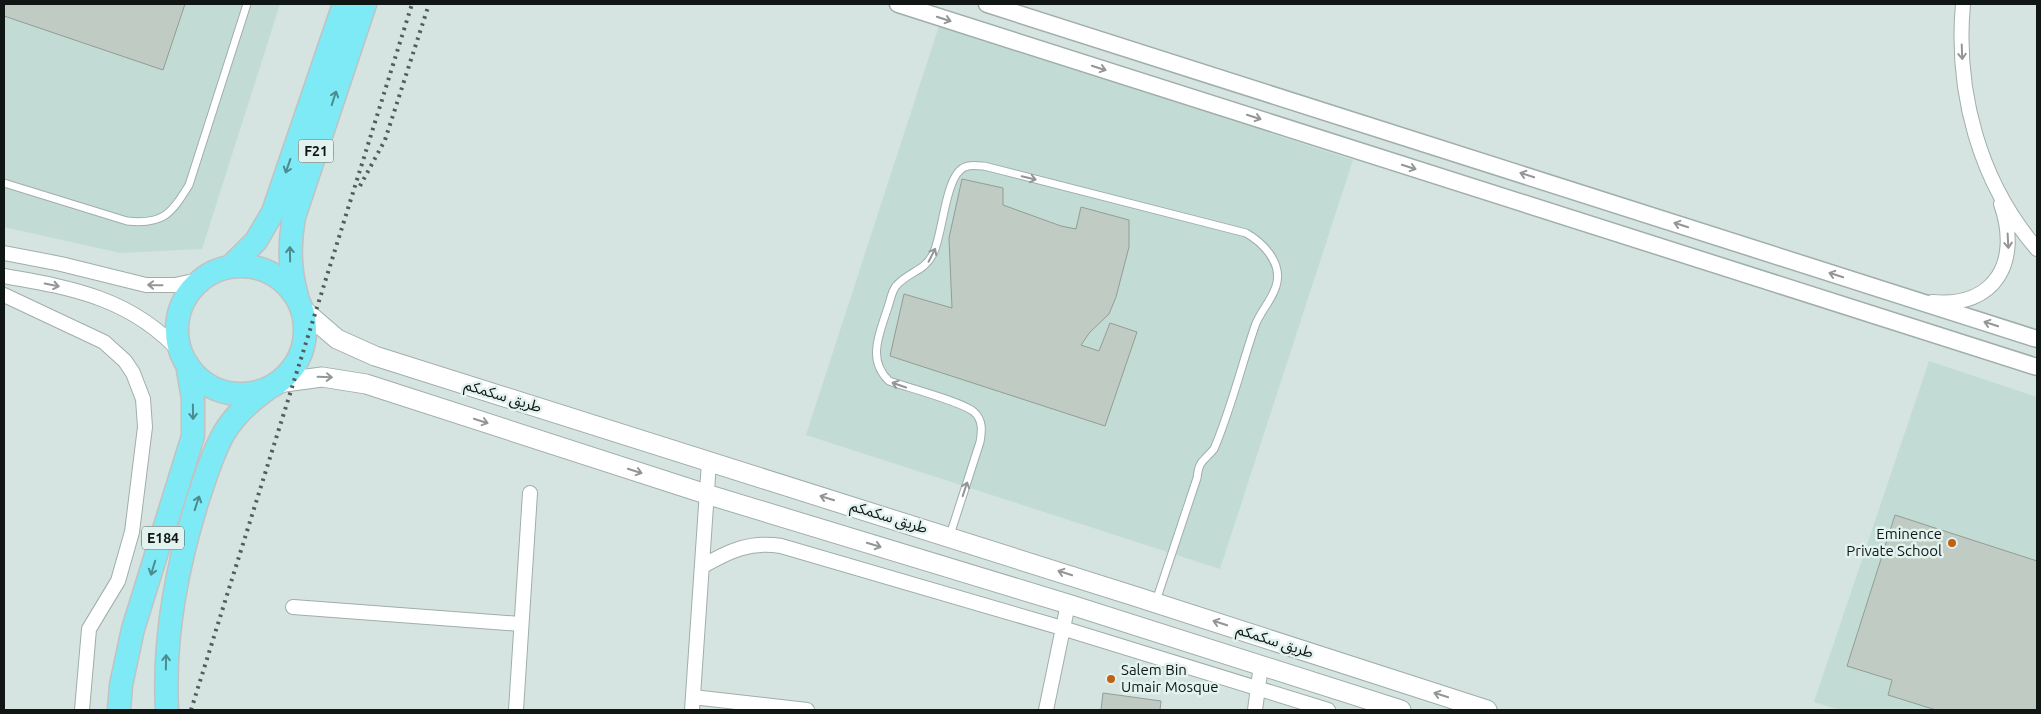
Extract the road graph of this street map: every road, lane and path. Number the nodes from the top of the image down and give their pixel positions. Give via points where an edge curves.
1 (247, 4) edge
2 (344, 4) edge
3 (365, 4) edge
4 (898, 4) edge
5 (987, 4) edge
6 (1963, 4) edge
7 (1991, 178) junction
8 (4, 183) edge
9 (2037, 249) edge
10 (4, 254) edge
11 (230, 267) junction
12 (4, 276) edge
13 (203, 279) junction
14 (4, 295) edge
15 (1918, 301) junction
16 (300, 305) junction
17 (2037, 339) edge
18 (185, 359) junction
19 (2037, 367) edge
20 (273, 385) junction
21 (709, 462) junction
22 (530, 493) dead end
23 (706, 494) junction
24 (950, 536) junction
25 (703, 566) junction
26 (1156, 602) junction
27 (1068, 604) junction
28 (293, 607) dead end
29 (521, 624) junction
30 (1062, 628) junction
31 (1261, 665) junction
32 (1258, 687) junction
33 (692, 703) edge
34 (82, 710) edge
35 (119, 710) edge
36 (167, 710) edge
37 (516, 710) edge
38 (807, 710) edge
39 (1046, 710) edge
40 (1255, 710) edge
41 (1328, 710) edge
42 (1401, 710) edge
43 (1488, 710) edge

1 - 8 lane via 189,184 179,201 160,219 147,223 127,221
2 -> 11 highway, F21 via 273,212 256,241
16 -> 3 highway, F21 via 290,266 294,217
4 -> 19 street
15 -> 5 street
6 -> 7 street via 1961,29 1966,99
7 - 9 street via 2022,232
7 -> 15 street via 2004,212 2008,236 2008,250 2000,277 1969,299 1939,303
13 -> 10 street via 175,285 146,285
11 - 13 highway
11 - 16 highway via 250,267 274,275 284,282
12 -> 18 street via 56,286 123,307 153,326
13 - 18 highway via 186,298 181,310 178,334
14 - 34 street via 104,342 129,367 143,399 145,427 132,532 118,581 89,629
17 -> 15 street
16 - 20 highway via 305,326 302,351 289,372
16 - 21 main road, طريق سكمكم via 324,330 362,352
18 - 20 highway via 199,378 221,391 245,394
18 -> 35 highway, E184 via 193,399 193,436 133,629 120,685
20 -> 23 main road, طريق سكمكم via 307,377 352,380
36 -> 20 highway, E184 via 170,615 193,515 224,432 244,408
21 - 23 street
24 -> 21 main road, طريق سكمكم
22 - 29 street
23 - 25 street
23 -> 27 main road, طريق سكمكم
26 -> 24 main road, طريق سكمكم
24 -> 26 lane via 980,442 983,429 980,420 968,408 889,381 880,373 876,351 894,289 905,277 926,267 934,253 957,172 964,167 984,166 1246,233 1266,249 1278,281 1255,325 1216,444 1198,466 1197,478
25 - 30 street via 742,546 768,544
25 - 33 street
43 -> 26 main road, طريق سكمكم
27 - 30 street
27 - 31 main road, طريق سكمكم
28 - 29 street
29 - 37 street
30 - 32 street
30 - 39 street
31 - 32 street
31 - 42 main road, طريق سكمكم
32 - 40 street
32 - 41 street
33 - 38 street

